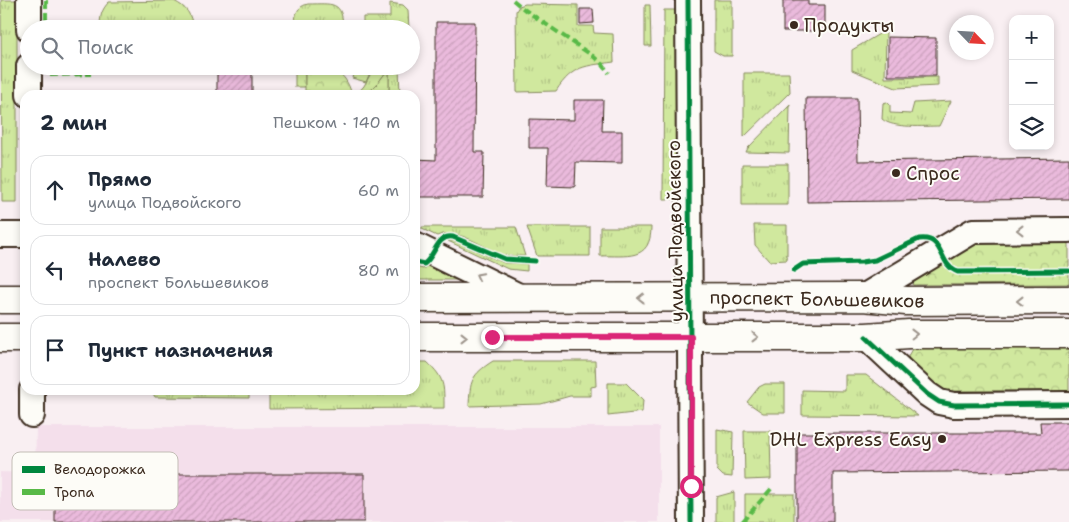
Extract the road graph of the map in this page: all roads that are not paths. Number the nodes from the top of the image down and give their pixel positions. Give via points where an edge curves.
1 (29, 0) edge
2 (688, 0) edge
3 (705, 0) edge
4 (29, 20) edge
5 (29, 75) edge
6 (29, 90) edge
7 (1069, 230) edge
8 (0, 235) edge
9 (20, 235) edge
10 (420, 246) edge
11 (863, 297) junction
12 (420, 298) edge
13 (523, 298) junction
14 (697, 298) junction
15 (0, 299) edge
16 (20, 299) edge
17 (1069, 300) edge
18 (1069, 334) edge
19 (420, 337) edge
20 (698, 337) junction
21 (866, 337) junction
22 (0, 338) edge
23 (20, 338) edge
24 (32, 395) edge
25 (1069, 404) edge
26 (32, 415) dead end
27 (691, 522) edge
28 (706, 522) edge

1 - 4 street
2 - 14 street, улица Подвойского
3 - 14 street, улица Подвойского
5 - 6 street
7 -> 11 street via 973,230
8 - 9 street
13 -> 10 street
11 - 14 main road, проспект Большевиков
17 -> 11 main road, проспект Большевиков via 906,301
12 - 13 main road, проспект Большевиков
14 -> 13 main road, проспект Большевиков
14 - 20 street, улица Подвойского
15 - 16 main road
21 -> 18 main road, проспект Большевиков
19 -> 20 main road, проспект Большевиков
20 -> 21 main road, проспект Большевиков
20 - 27 street, улица Подвойского
20 - 28 street, улица Подвойского
21 - 25 street via 939,402 954,405
22 - 23 main road
24 - 26 street

